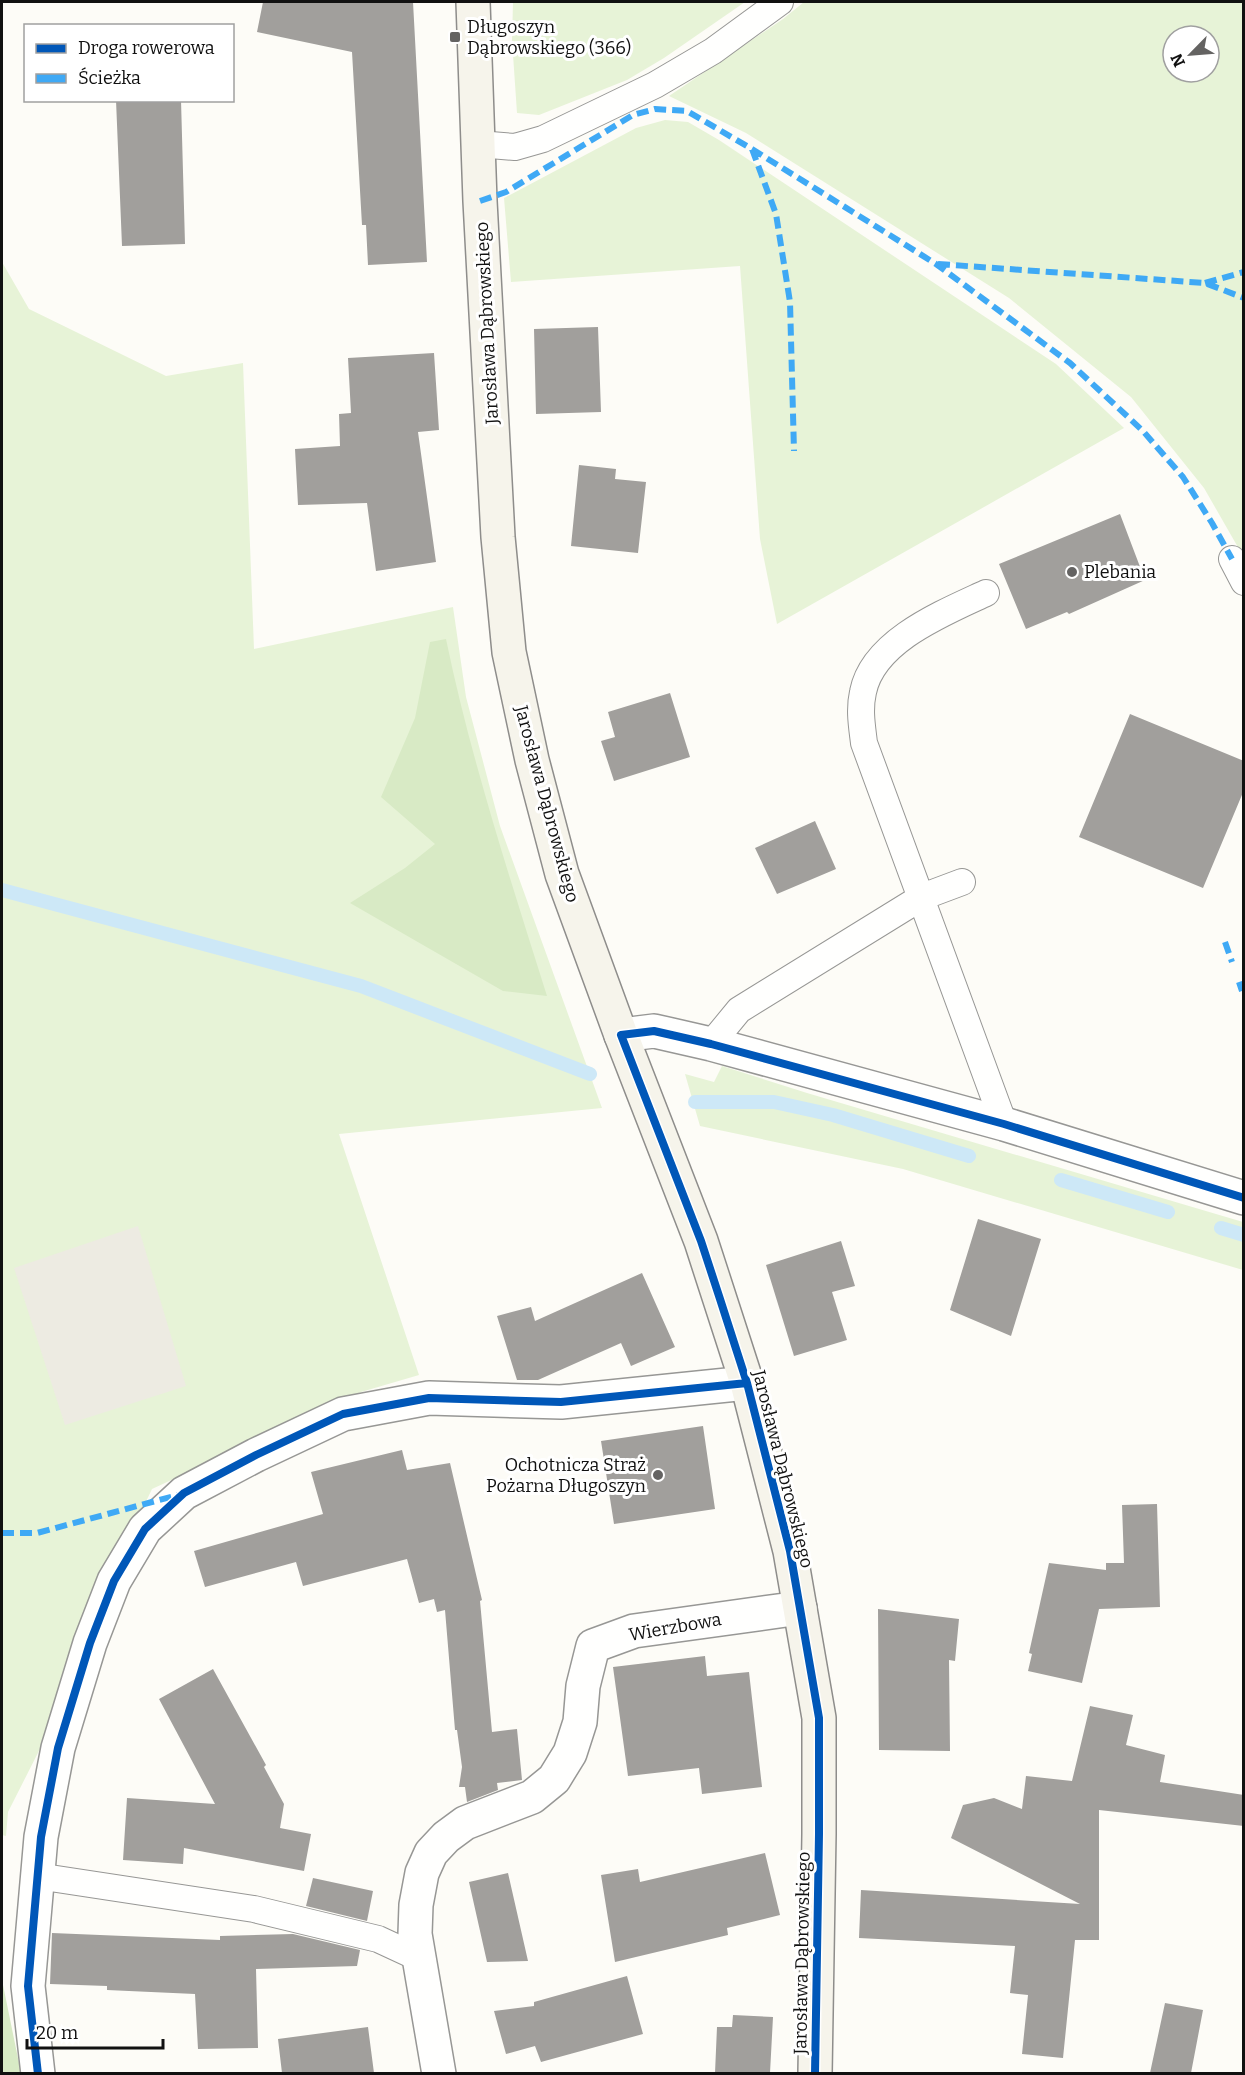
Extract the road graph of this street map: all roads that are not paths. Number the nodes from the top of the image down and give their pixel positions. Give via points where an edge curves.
1 (473, 2) edge
2 (780, 2) edge
3 (478, 144) junction
4 (1232, 560) dead end
5 (1244, 582) edge
6 (986, 593) dead end
7 (962, 882) dead end
8 (922, 897) junction
9 (621, 1035) junction
10 (711, 1044) junction
11 (1004, 1124) junction
12 (1244, 1198) edge
13 (747, 1383) junction
14 (800, 1608) junction
15 (37, 1876) junction
16 (419, 1958) junction
17 (38, 2073) edge
18 (439, 2073) edge
19 (815, 2073) edge

1 - 3 street, Jarosława Dąbrowskiego
2 - 3 lane via 712,51 582,121 515,147
3 - 9 street, Jarosława Dąbrowskiego via 498,537 509,652 562,874
4 - 5 lane
6 - 8 lane via 924,623 899,640 873,667 863,691 860,718 864,743
7 - 8 lane
8 - 10 lane via 739,1010
8 - 11 lane
9 - 10 street via 654,1031
9 - 13 street, Jarosława Dąbrowskiego via 701,1241
10 - 11 street
11 - 12 street
13 - 14 street, Jarosława Dąbrowskiego via 790,1551
13 - 15 street via 561,1402 429,1398 344,1414 184,1493 145,1529 114,1581 90,1643 58,1748
14 - 16 street, Wierzbowa via 634,1631 593,1646 583,1686 580,1722 570,1753 554,1779 532,1797 465,1822 431,1853 422,1873 416,1905
14 - 19 street, Jarosława Dąbrowskiego via 819,1718
15 - 16 lane via 254,1909 378,1939
15 - 17 street via 28,1986
16 - 18 street, Wierzbowa

